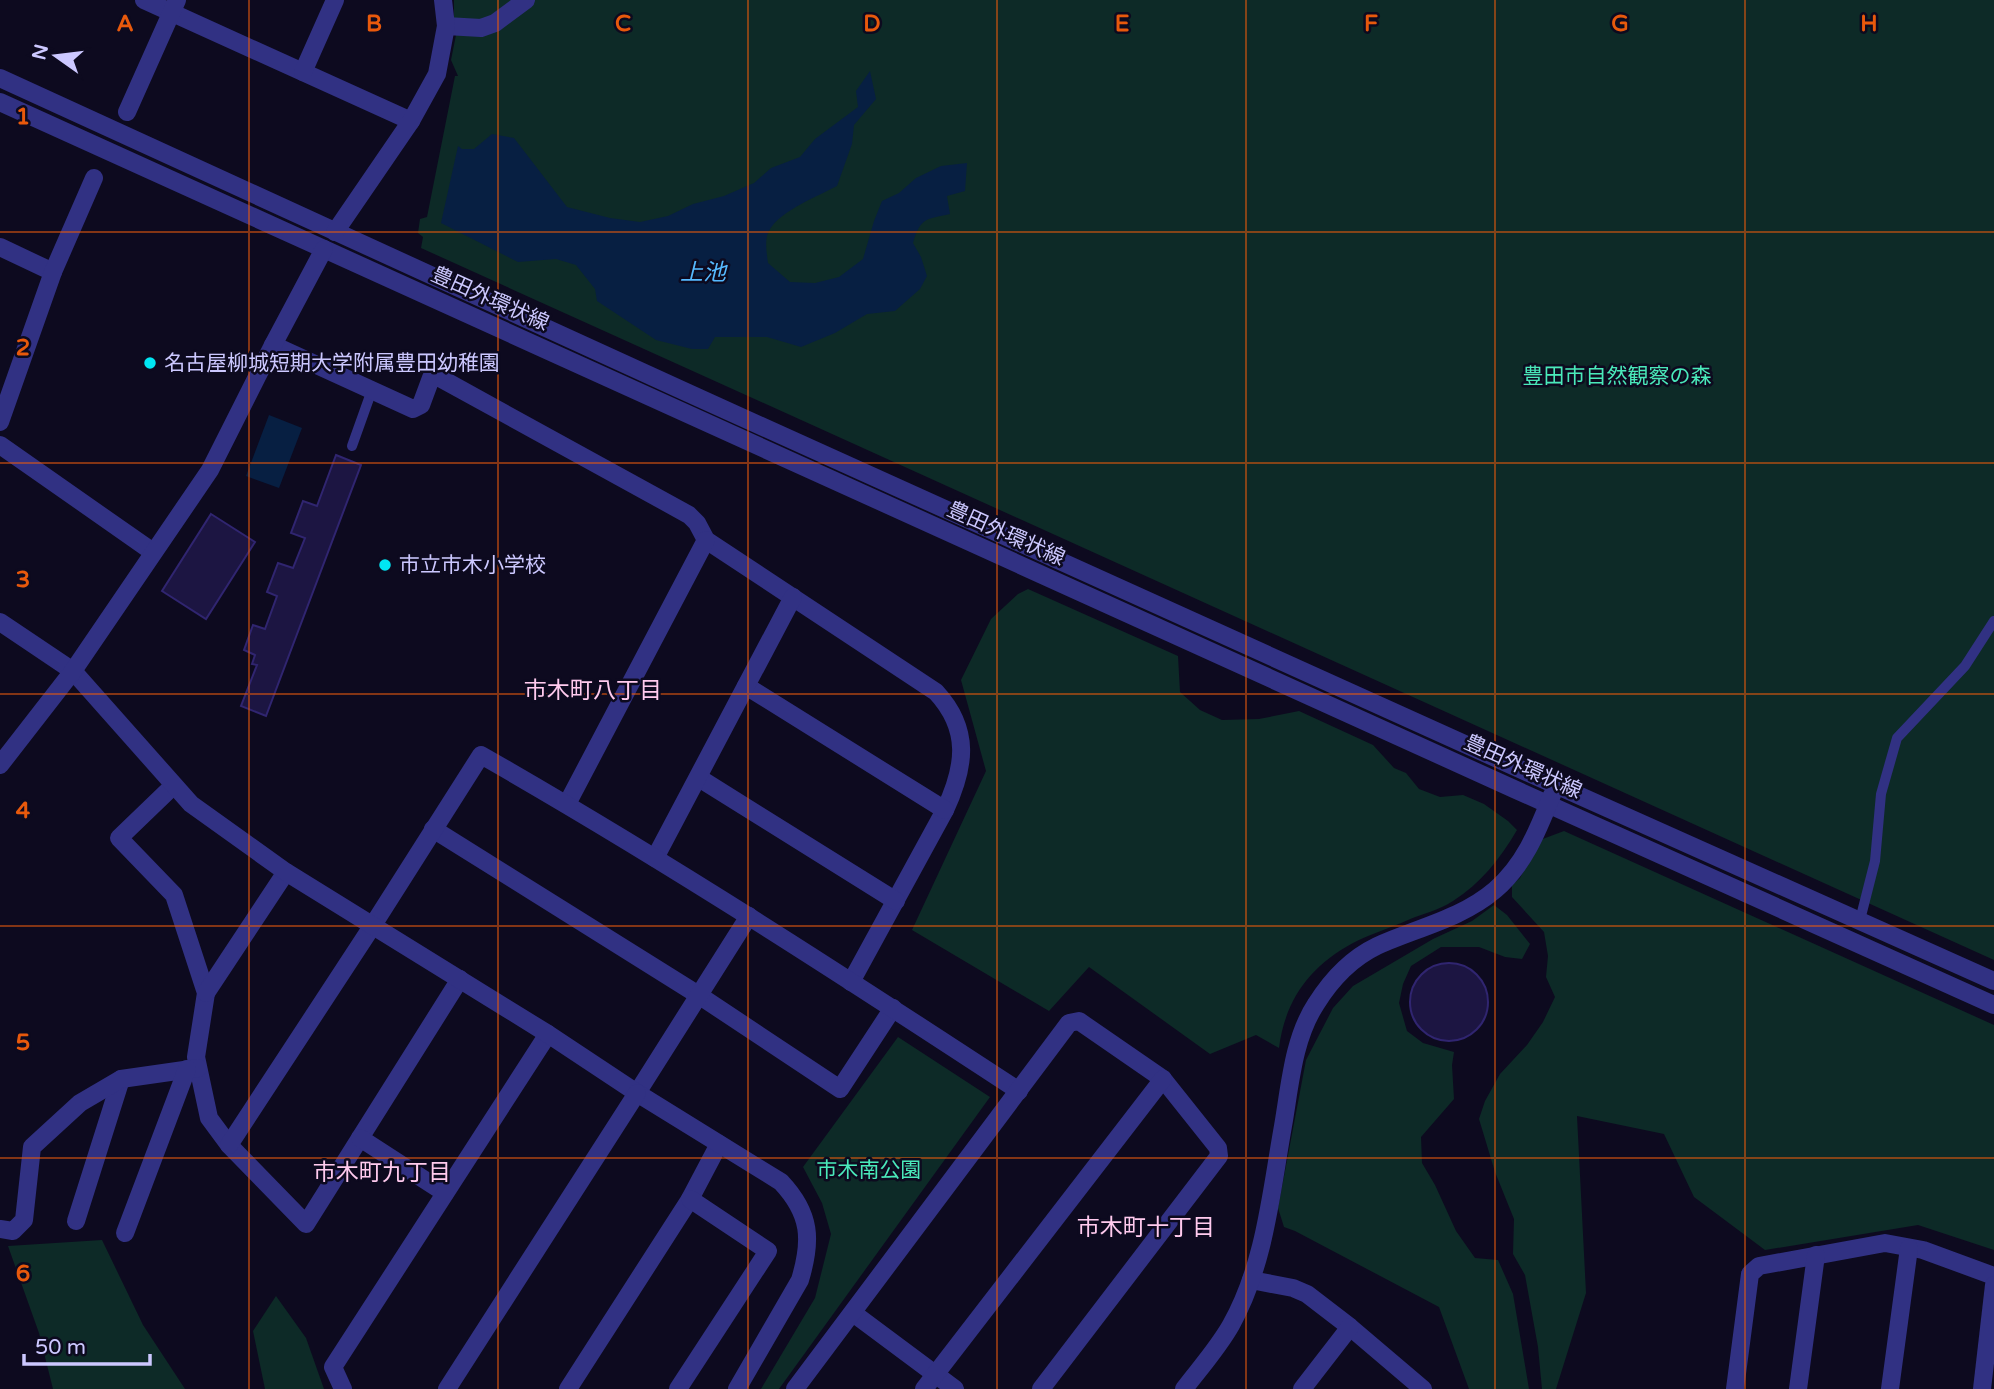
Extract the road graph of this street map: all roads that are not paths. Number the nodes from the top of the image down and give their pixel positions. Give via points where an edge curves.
1 (144, 0) edge
2 (335, 0) edge
3 (443, 0) edge
4 (526, 0) edge
5 (174, 6) edge
6 (446, 26) junction
7 (303, 72) junction
8 (0, 78) edge
9 (0, 102) edge
10 (127, 112) dead end
11 (411, 121) junction
12 (94, 178) dead end
13 (335, 232) junction
14 (0, 247) edge
15 (324, 249) junction
16 (53, 272) junction
17 (273, 345) junction
18 (372, 390) junction
19 (0, 422) edge
20 (0, 444) edge
21 (352, 446) dead end
22 (706, 540) junction
23 (153, 552) junction
24 (793, 597) junction
25 (1994, 621) edge
26 (0, 622) edge
27 (73, 671) junction
28 (746, 685) junction
29 (0, 765) edge
30 (699, 778) junction
31 (1556, 785) junction
32 (173, 786) junction
33 (566, 804) junction
34 (1549, 804) junction
35 (944, 810) junction
36 (433, 828) junction
37 (655, 858) junction
38 (286, 872) junction
39 (896, 901) junction
40 (748, 916) junction
41 (1860, 920) junction
42 (373, 925) junction
43 (460, 979) junction
44 (1994, 981) edge
45 (851, 982) junction
46 (206, 993) junction
47 (700, 996) junction
48 (1994, 1005) edge
49 (893, 1008) junction
50 (548, 1034) junction
51 (193, 1069) junction
52 (121, 1079) junction
53 (1163, 1079) junction
54 (1019, 1091) junction
55 (637, 1093) junction
56 (360, 1138) junction
57 (719, 1144) junction
58 (229, 1145) junction
59 (445, 1193) junction
60 (690, 1199) junction
61 (76, 1222) dead end
62 (0, 1229) edge
63 (125, 1233) dead end
64 (1909, 1248) junction
65 (1816, 1255) junction
66 (1994, 1276) edge
67 (1251, 1280) junction
68 (1994, 1285) edge
69 (853, 1313) junction
70 (1350, 1327) junction
71 (936, 1374) junction
72 (1420, 1388) edge
73 (343, 1389) edge
74 (447, 1389) edge
75 (568, 1389) edge
76 (678, 1389) edge
77 (737, 1389) edge
78 (795, 1389) edge
79 (924, 1389) edge
80 (955, 1389) edge
81 (1041, 1389) edge
82 (1184, 1389) edge
83 (1302, 1389) edge
84 (1735, 1389) edge
85 (1798, 1389) edge
86 (1890, 1389) edge
87 (1982, 1389) edge

1 - 5 street
2 - 7 street
3 - 6 street
4 - 6 street via 481,28
5 - 7 street
5 - 10 street
6 - 11 street via 437,74
7 - 11 street
8 - 13 street, 豊田外環状線
9 - 15 street, 豊田外環状線
11 - 13 street
12 - 16 street
13 - 31 street, 豊田外環状線
14 - 16 street
15 - 17 street
15 - 34 street, 豊田外環状線
16 - 19 street
17 - 18 street
17 - 23 street via 210,470
18 - 21 lane
18 - 22 street via 413,409 421,405 431,378 440,378 689,515
20 - 23 street
22 - 24 street
22 - 33 street
23 - 27 street
24 - 28 street
24 - 35 street via 940,696 962,737 959,773
25 - 41 lane via 1965,666 1897,738 1881,794 1875,861
26 - 27 street
27 - 29 street
27 - 32 street
28 - 30 street
28 - 35 street
30 - 37 street
30 - 39 street
31 - 34 street
31 - 41 street, 豊田外環状線
32 - 38 street
32 - 46 street via 119,838 174,895
33 - 36 street via 481,755
33 - 37 street
34 - 48 street, 豊田外環状線
34 - 67 street via 1523,859 1495,890 1450,918 1361,955 1336,976 1313,1007 1298,1045 1263,1240
35 - 39 street
36 - 42 street
36 - 47 street
37 - 40 street
38 - 42 street
38 - 46 street
39 - 45 street
40 - 45 street
40 - 47 street
41 - 44 street, 豊田外環状線
42 - 43 street
42 - 58 street
43 - 50 street
43 - 56 street
45 - 49 street
46 - 51 street
47 - 49 street via 840,1089
47 - 55 street
49 - 54 street
50 - 55 street
50 - 59 street
51 - 52 street
51 - 58 street via 209,1118
51 - 63 street
52 - 61 street
52 - 62 street via 80,1103 32,1147 24,1220 13,1231
53 - 54 street via 1079,1021 1069,1023
53 - 71 street
53 - 81 street via 1218,1148 1219,1156
54 - 69 street
55 - 57 street
55 - 74 street
56 - 58 street via 306,1224
56 - 59 street
57 - 60 street
57 - 77 street via 782,1182 803,1212 808,1231 800,1280
59 - 73 street via 333,1367
60 - 75 street
60 - 76 street via 768,1251
64 - 65 street via 1885,1243
64 - 66 street
64 - 86 street
65 - 84 street via 1759,1266 1750,1274
65 - 85 street
67 - 70 street via 1307,1294
67 - 82 street via 1230,1326
68 - 87 street
69 - 71 street
69 - 78 street
70 - 72 street
70 - 83 street
71 - 79 street
71 - 80 street

